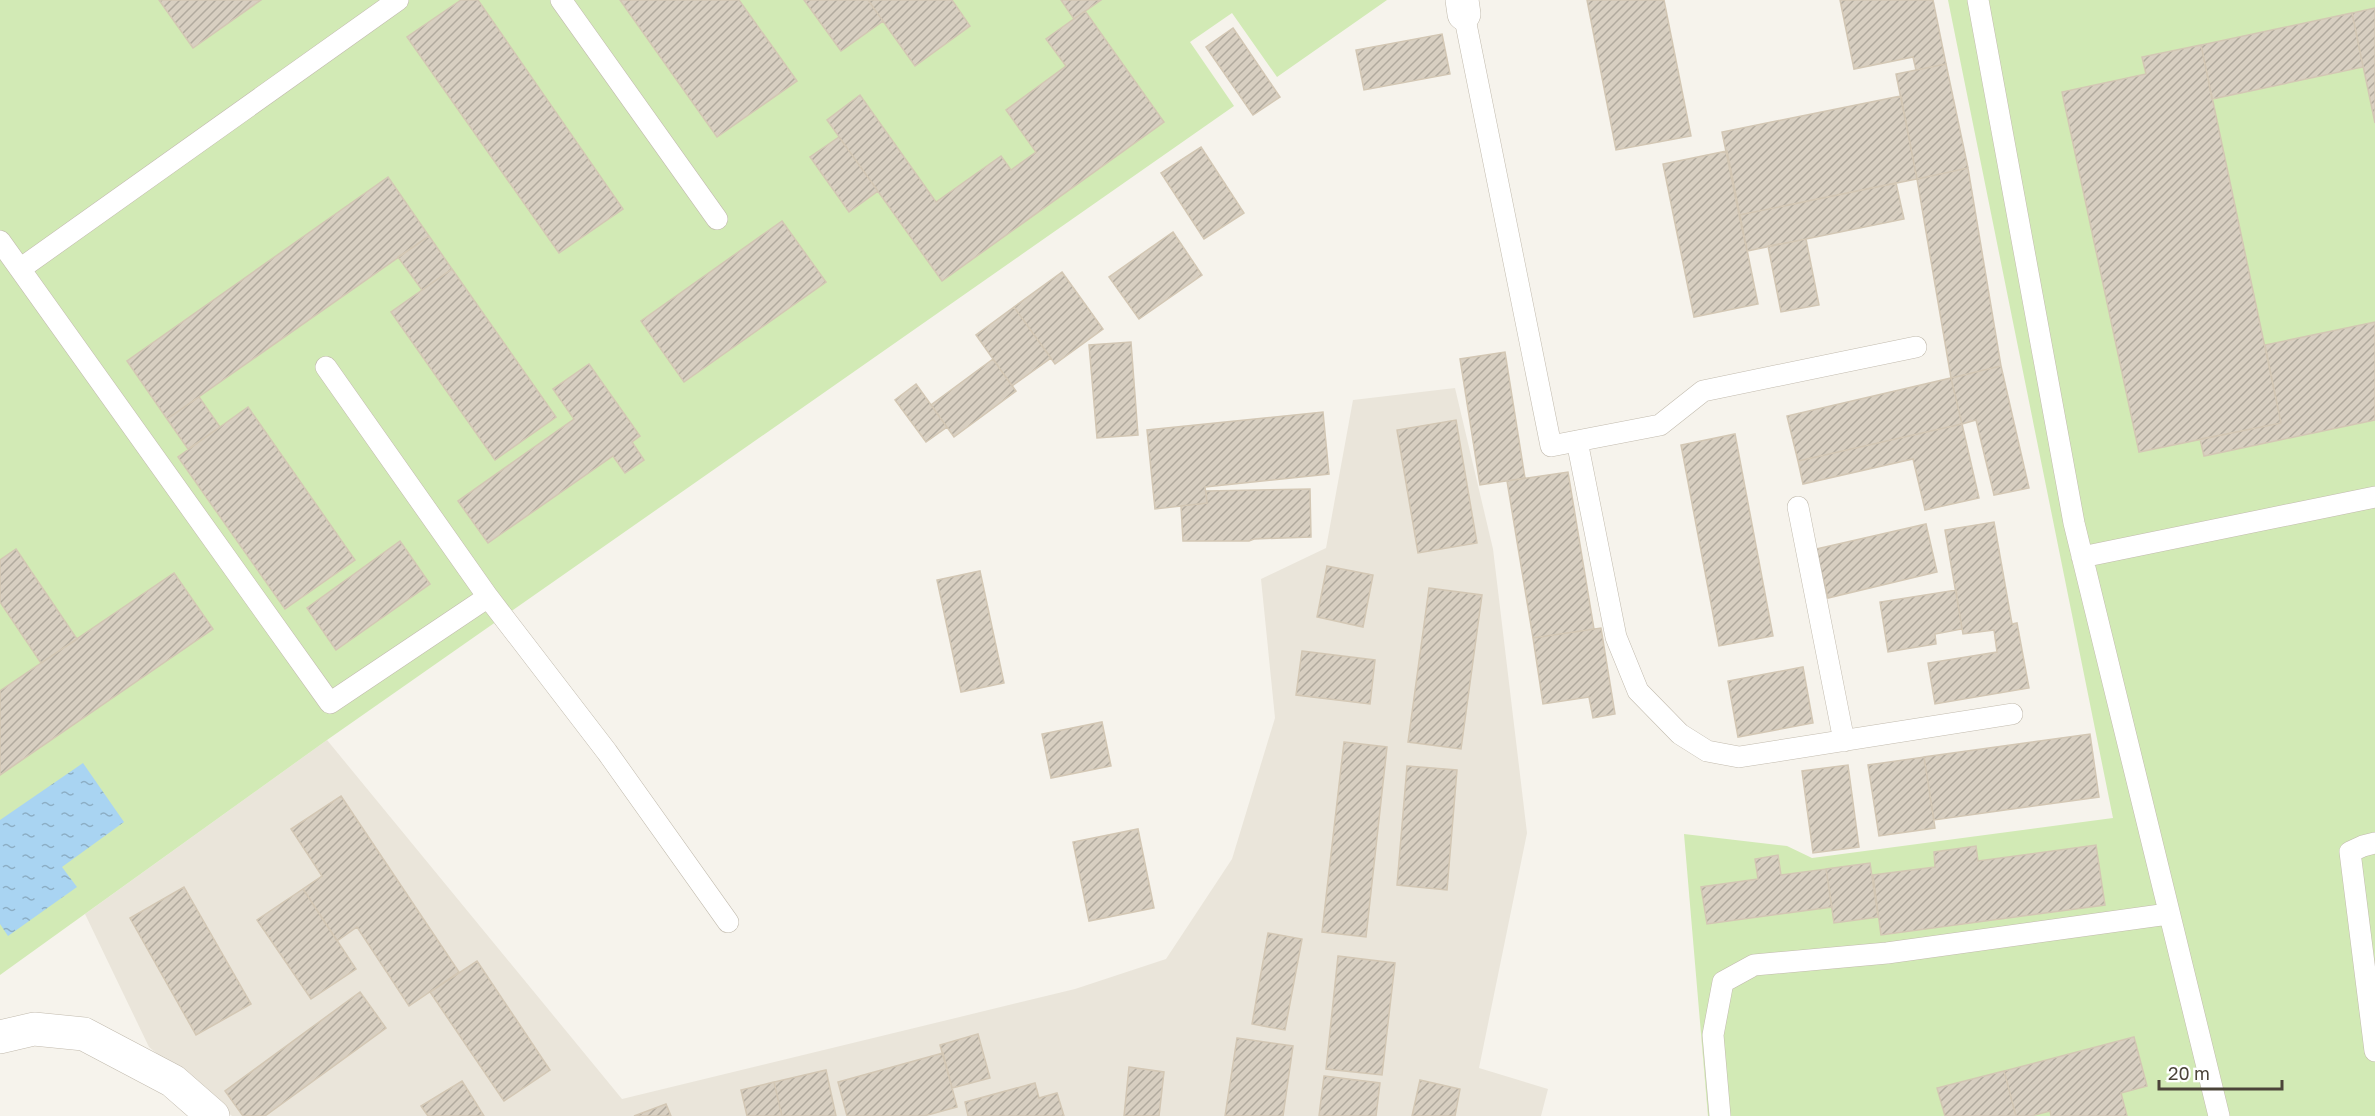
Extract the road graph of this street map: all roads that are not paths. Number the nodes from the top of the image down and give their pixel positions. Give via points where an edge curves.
1 (398, 0) edge
2 (561, 0) edge
3 (1978, 0) edge
4 (1463, 7) edge
5 (717, 219) dead end
6 (0, 241) edge
7 (20, 269) junction
8 (1916, 347) dead end
9 (326, 367) dead end
10 (1577, 441) junction
11 (2375, 497) edge
12 (1798, 507) dead end
13 (2082, 557) junction
14 (488, 597) junction
15 (2012, 714) dead end
16 (1844, 741) junction
17 (2375, 843) edge
18 (2168, 914) junction
19 (728, 922) dead end
20 (0, 1037) edge
21 (2375, 1051) edge
22 (213, 1116) edge
23 (1720, 1116) edge
24 (2219, 1116) edge

1 - 7 lane
2 - 5 lane
3 - 13 lane
4 - 10 lane via 1551,446
6 - 7 lane
7 - 14 lane via 330,703
8 - 10 lane via 1703,391 1660,425
9 - 14 lane
10 - 16 lane via 1616,638 1638,691 1680,734 1707,751 1739,757
11 - 13 lane
12 - 16 lane
13 - 18 lane
14 - 19 lane via 607,753
15 - 16 lane
17 - 21 lane via 2350,852
18 - 23 lane via 1887,953 1754,965 1723,982 1713,1035
18 - 24 lane
20 - 22 street via 34,1029 84,1034 173,1081

